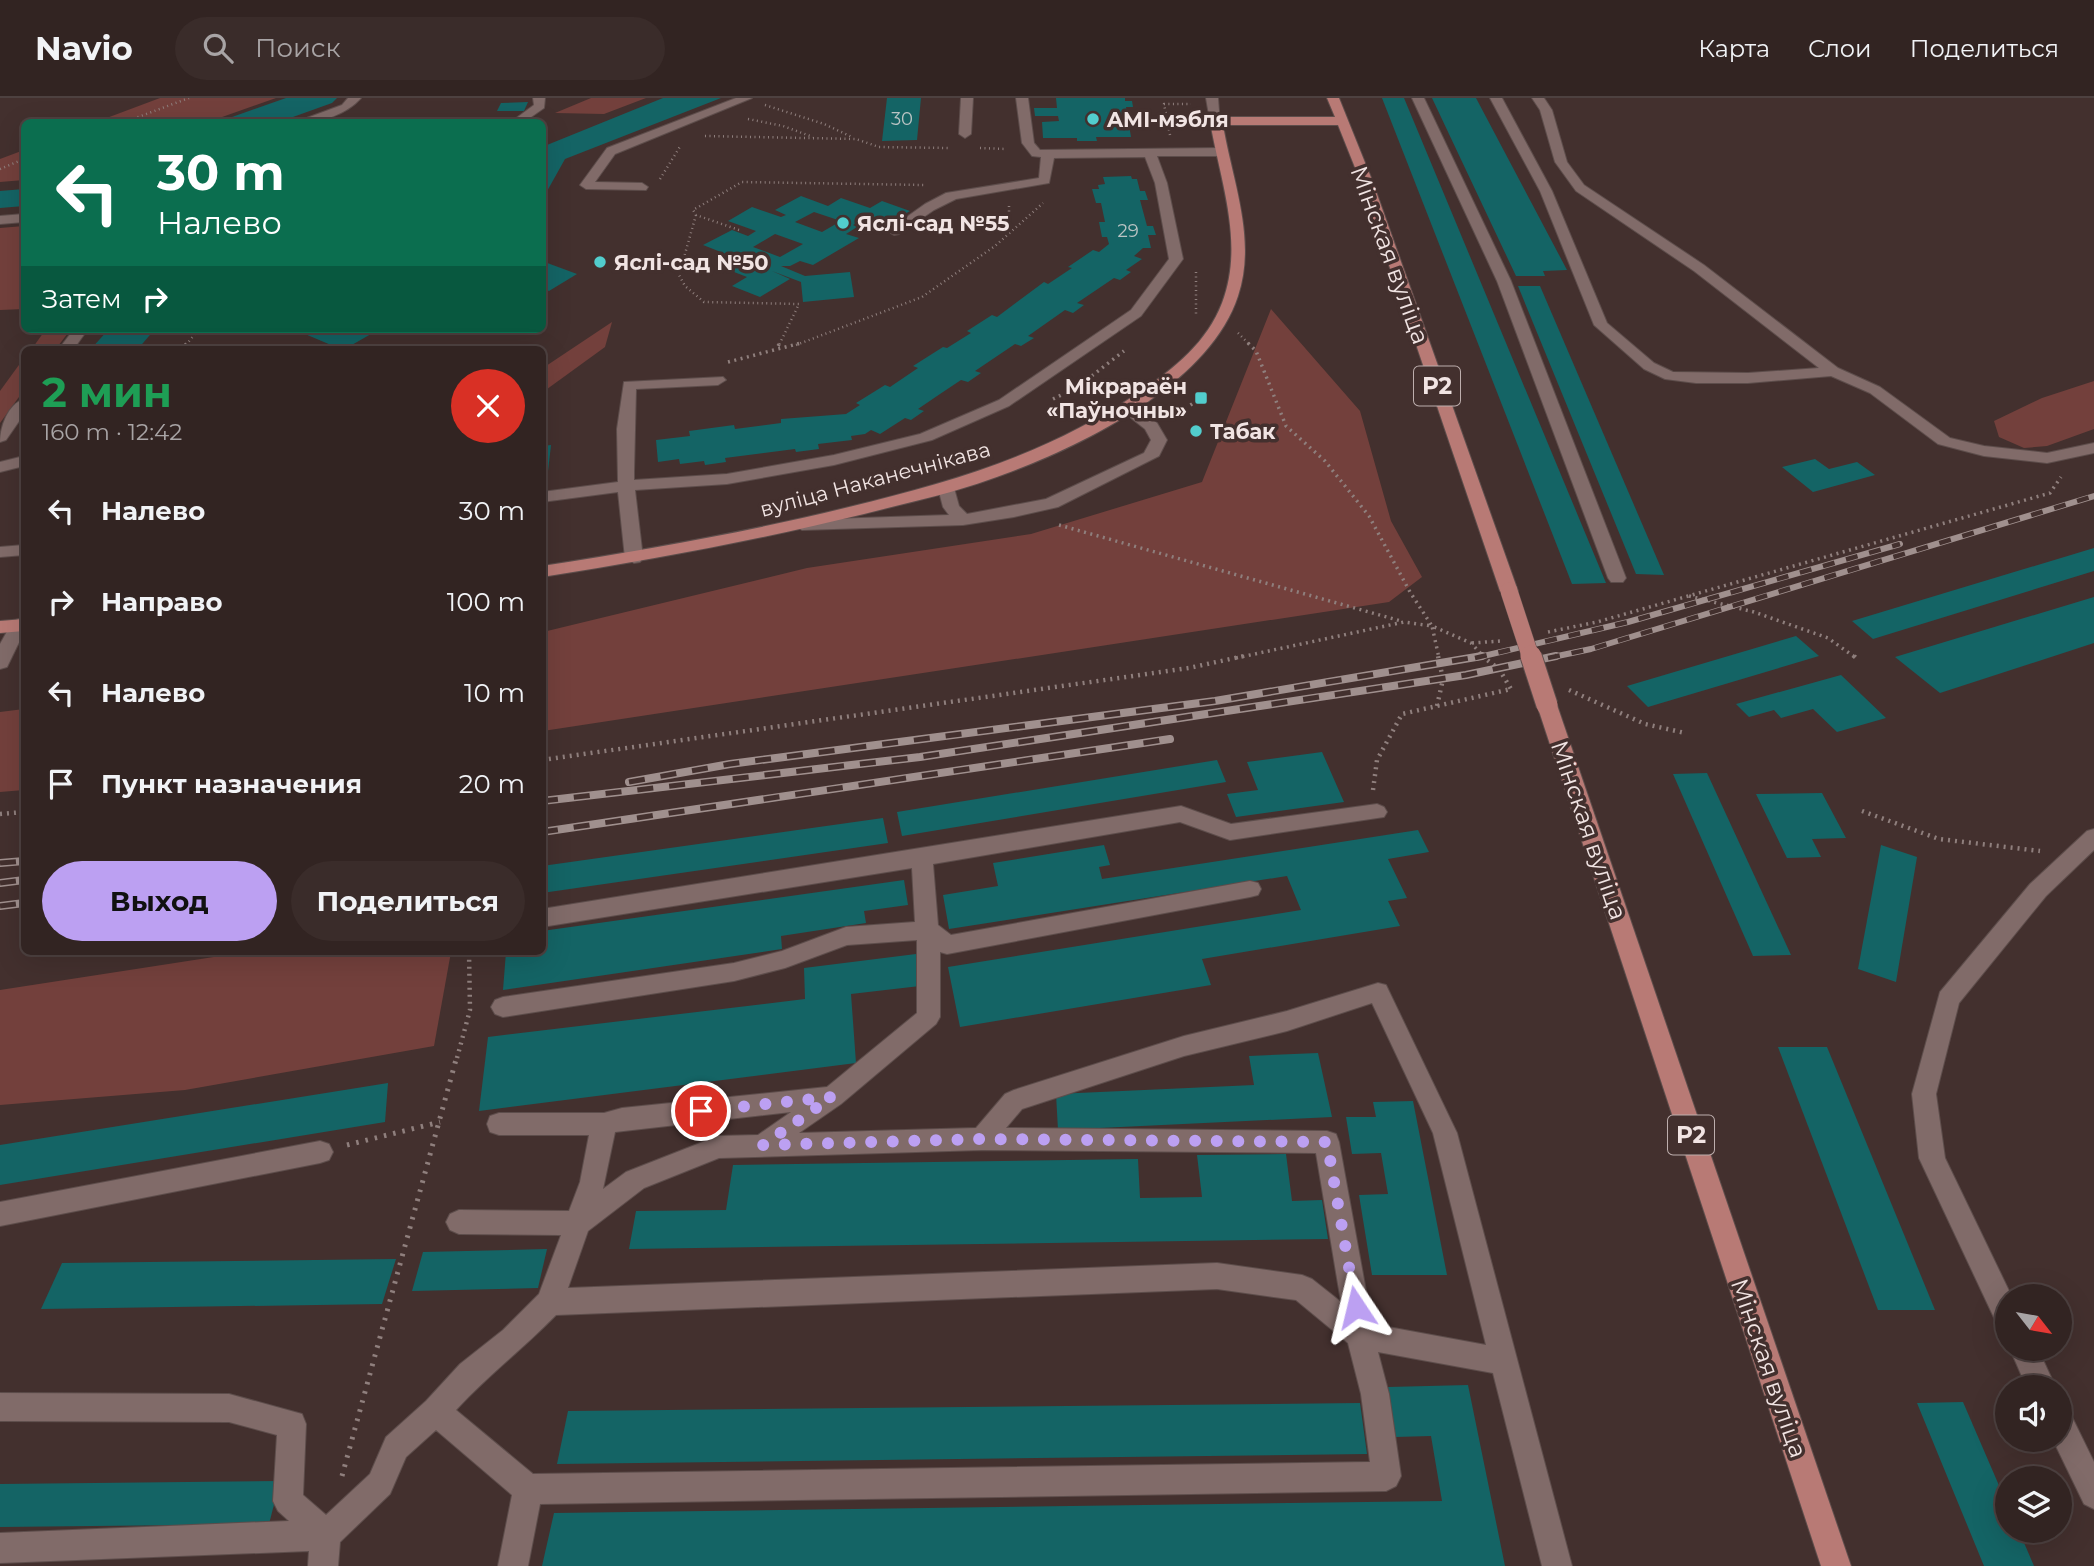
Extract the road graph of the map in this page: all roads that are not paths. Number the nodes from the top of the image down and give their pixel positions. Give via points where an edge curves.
1 (355, 98) edge
2 (539, 98) edge
3 (967, 98) edge
4 (1023, 98) edge
5 (1212, 98) edge
6 (1333, 98) edge
7 (1418, 98) edge
8 (1496, 98) edge
9 (1538, 98) edge
10 (745, 99) edge
11 (311, 119) edge
12 (521, 119) edge
13 (1216, 121) junction
14 (1340, 121) junction
15 (965, 134) dead end
16 (1220, 152) junction
17 (1048, 154) junction
18 (1150, 154) junction
19 (648, 187) road end
20 (21, 218) edge
21 (0, 220) edge
22 (894, 231) dead end
23 (1833, 371) junction
24 (719, 380) dead end
25 (1125, 407) junction
26 (21, 408) edge
27 (0, 437) edge
28 (2094, 448) edge
29 (21, 462) edge
30 (0, 467) edge
31 (625, 486) junction
32 (946, 488) junction
33 (546, 496) edge
34 (963, 520) junction
35 (802, 525) junction
36 (21, 550) edge
37 (0, 552) edge
38 (634, 558) junction
39 (546, 571) edge
40 (1617, 578) dead end
41 (15, 626) edge
42 (0, 663) edge
43 (1377, 812) road end
44 (2094, 837) edge
45 (922, 858) junction
46 (1250, 889) dead end
47 (546, 917) edge
48 (928, 930) junction
49 (503, 1007) dead end
50 (832, 1097) junction
51 (499, 1124) dead end
52 (604, 1124) junction
53 (982, 1139) junction
54 (763, 1145) junction
55 (320, 1152) road end
56 (0, 1213) edge
57 (459, 1222) dead end
58 (578, 1223) junction
59 (1995, 1290) edge
60 (551, 1302) junction
61 (1360, 1335) junction
62 (1505, 1362) junction
63 (0, 1407) edge
64 (436, 1411) junction
65 (2072, 1448) edge
66 (528, 1489) junction
67 (2094, 1494) edge
68 (326, 1535) junction
69 (0, 1548) edge
70 (323, 1566) edge
71 (513, 1566) edge
72 (1557, 1566) edge
73 (1836, 1566) edge

1 - 11 street via 346,107
2 - 12 street via 540,106
3 - 15 street
4 - 17 street via 1028,143 1036,152
5 - 13 street, вуліца Наканечнікава
6 - 14 main road, Мінская вуліца / Р2
7 - 40 street via 1504,281
8 - 23 street via 1546,191 1601,326 1649,366 1670,376 1696,378
9 - 23 street via 1561,162 1580,188 1699,268
10 - 19 street via 611,151 586,185
13 - 14 main road
13 - 16 main road, вуліца Наканечнікава
14 - 73 main road, Мінская вуліца / Р2, bridge via 1366,180 1509,592 1553,697
16 - 18 street
16 - 25 main road, вуліца Наканечнікава via 1239,253 1223,318 1201,350
17 - 18 street
17 - 22 street via 1045,180 1021,188 948,197
18 - 31 street via 1161,183 1176,259 1136,313 1004,403 926,437 834,460 727,479
20 - 21 street
23 - 28 street via 1875,390 1944,441 2047,458
24 - 31 street via 629,384
25 - 32 main road, вуліца Наканечнікава via 1061,443
25 - 34 street via 1151,426 1159,440 1151,456 1052,503
26 - 27 street
29 - 30 street
31 - 33 street
31 - 38 street
32 - 34 street via 951,507
32 - 35 main road, вуліца Наканечнікава
34 - 35 street
35 - 38 main road, вуліца Наканечнікава
36 - 37 street
38 - 39 main road, вуліца Наканечнікава
41 - 42 street
43 - 45 street via 1230,832 1181,814
44 - 59 street via 2038,890 1948,999 1924,1094 1932,1158
45 - 47 street
45 - 48 street
46 - 48 street via 947,945
48 - 49 street via 846,936 734,972
48 - 50 street via 928,1017
50 - 52 street
50 - 54 street
51 - 52 street
52 - 58 street via 593,1182
53 - 54 street
53 - 61 street via 1327,1142
53 - 62 street via 1014,1101 1184,1046 1287,1021 1378,992 1446,1133
54 - 58 street via 718,1147 635,1180
55 - 56 street
57 - 58 street
58 - 60 street
60 - 61 street via 1217,1276 1302,1288
60 - 64 street
61 - 62 street
61 - 66 street via 1375,1394 1386,1476
62 - 72 street
63 - 68 street via 229,1408 292,1424 288,1501
64 - 66 street
64 - 68 street via 396,1447 380,1484
65 - 67 street
66 - 71 street
68 - 69 street
68 - 70 street

